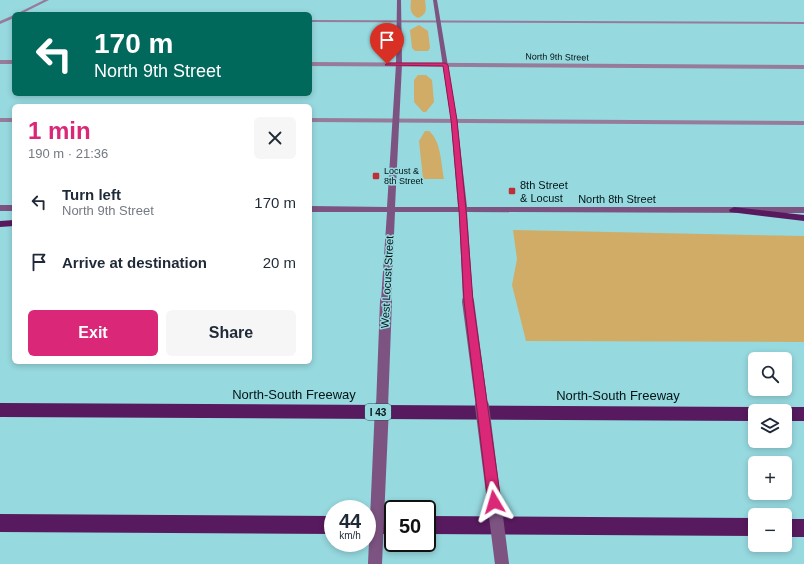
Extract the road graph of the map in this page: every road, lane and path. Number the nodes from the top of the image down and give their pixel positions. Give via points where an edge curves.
1 (47, 0) edge
2 (399, 0) edge
3 (435, 0) edge
4 (22, 12) edge
5 (12, 17) edge
6 (0, 19) edge
7 (7, 19) junction
8 (312, 21) edge
9 (399, 21) junction
10 (438, 21) junction
11 (0, 23) edge
12 (804, 23) edge
13 (0, 62) edge
14 (12, 62) edge
15 (312, 64) edge
16 (398, 64) junction
17 (445, 65) junction
18 (804, 67) edge
19 (0, 120) edge
20 (12, 120) edge
21 (312, 120) edge
22 (395, 120) junction
23 (454, 120) junction
24 (804, 123) edge
25 (0, 208) edge
26 (12, 208) edge
27 (312, 209) edge
28 (391, 210) junction
29 (463, 210) junction
30 (734, 210) junction
31 (804, 210) edge
32 (804, 218) edge
33 (12, 223) edge
34 (0, 224) edge
35 (0, 410) edge
36 (748, 414) edge
37 (792, 414) edge
38 (804, 414) edge
39 (0, 523) edge
40 (324, 525) edge
41 (436, 526) edge
42 (748, 528) edge
43 (792, 528) edge
44 (804, 528) edge
45 (375, 564) edge
46 (502, 564) edge

1 - 4 street
2 - 9 main road, West Locust Street
3 - 10 main road
5 - 7 street
6 - 7 street
7 - 11 street
8 - 9 street
9 - 10 street
9 - 16 main road, West Locust Street
10 - 12 street
10 - 17 main road
13 - 14 street
15 - 16 street, North 9th Street
16 - 17 street, North 9th Street
16 - 22 main road, West Locust Street
17 - 18 street, North 9th Street
17 - 23 main road
19 - 20 street
21 - 22 street
22 - 23 street
22 - 28 main road, West Locust Street
23 - 24 street
23 - 29 main road
25 - 26 main road
27 - 28 main road, North 8th Street
28 - 29 main road, North 8th Street
28 - 45 main road, West Locust Street, bridge
29 - 30 main road, North 8th Street
29 - 46 main road, bridge via 468,301
30 - 31 main road, North 8th Street
30 - 32 highway
33 - 34 highway
35 - 36 highway, North-South Freeway / I 43
37 - 38 highway
39 - 40 highway
41 - 42 highway
43 - 44 highway

